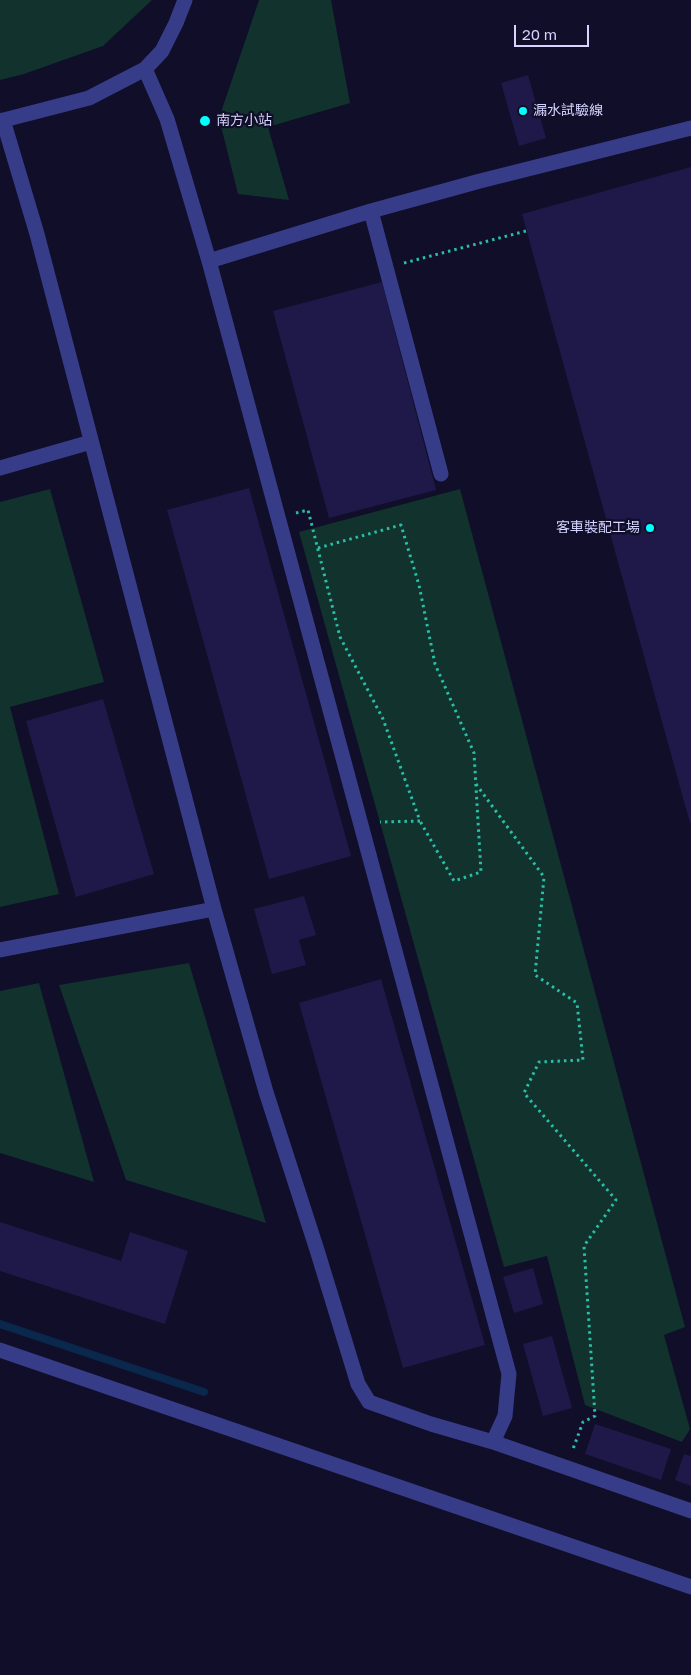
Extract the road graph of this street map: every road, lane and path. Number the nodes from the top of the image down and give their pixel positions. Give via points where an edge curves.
1 (185, 0) edge
2 (145, 69) junction
3 (2, 121) edge
4 (691, 128) edge
5 (372, 211) junction
6 (526, 230) dead end
7 (209, 261) junction
8 (399, 264) dead end
9 (91, 442) junction
10 (0, 468) edge
11 (441, 474) dead end
12 (278, 518) junction
13 (318, 548) junction
14 (476, 784) junction
15 (420, 821) junction
16 (361, 826) junction
17 (214, 909) junction
18 (0, 950) edge
19 (0, 1350) edge
20 (494, 1442) junction
21 (567, 1467) junction
22 (691, 1511) edge
23 (691, 1587) edge

1 - 2 street via 162,50
2 - 3 street via 89,98
2 - 7 street via 167,119
3 - 9 street via 37,234
4 - 5 street
5 - 7 street
5 - 11 street
6 - 8 path
7 - 12 street
9 - 10 street
9 - 17 street
12 - 13 path via 308,510
12 - 16 street
13 - 14 path via 401,525 419,585 435,664 474,753
13 - 15 path via 340,638 383,719
14 - 15 path via 481,872 454,881
14 - 21 path via 544,878 535,975 577,1004 583,1060 540,1062 524,1093 616,1200 584,1246 595,1416 582,1422
15 - 16 path via 372,822
16 - 20 street via 509,1374 506,1416
17 - 18 street
17 - 20 street via 266,1092 358,1384 368,1402
19 - 23 street
20 - 21 street
21 - 22 street

